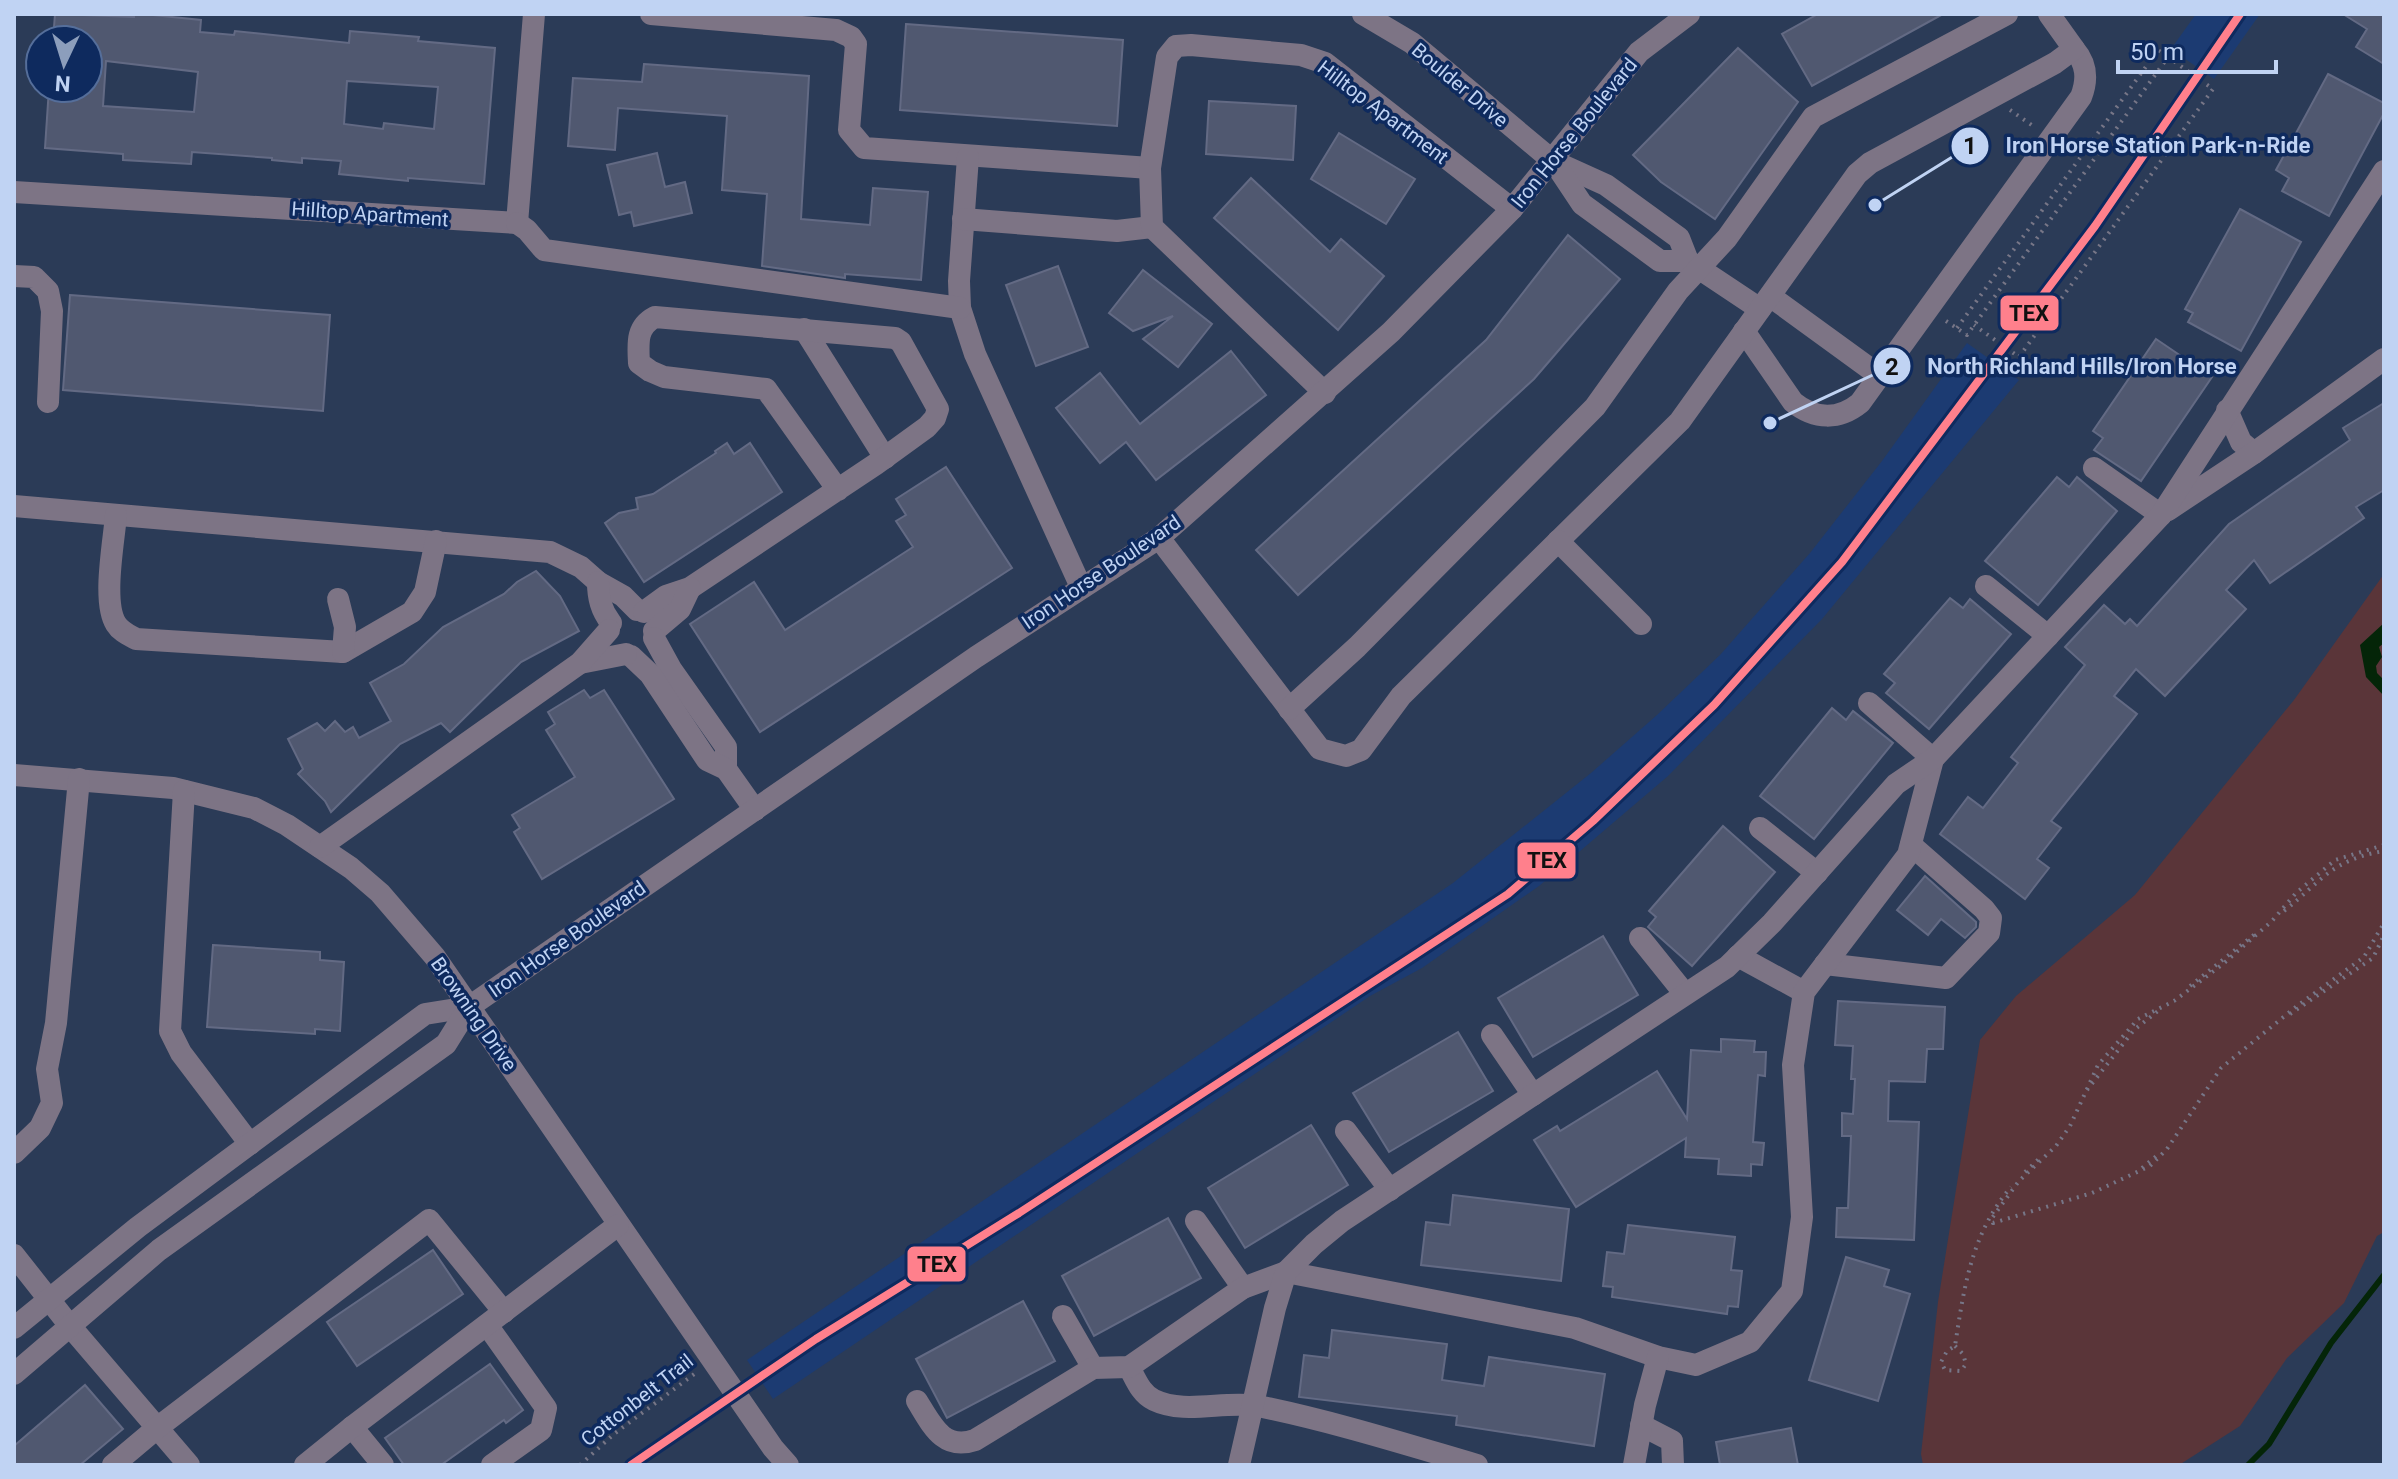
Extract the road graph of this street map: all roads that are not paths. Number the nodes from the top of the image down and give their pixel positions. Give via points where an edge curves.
1 (534, 14) edge
2 (651, 14) edge
3 (1363, 14) edge
4 (1689, 14) edge
5 (2007, 14) edge
6 (2049, 14) edge
7 (2074, 49) junction
8 (968, 157) junction
9 (1553, 161) junction
10 (1150, 168) junction
11 (2384, 171) edge
12 (14, 192) edge
13 (2376, 194) edge
14 (1512, 209) junction
15 (963, 219) junction
16 (517, 223) junction
17 (1152, 227) junction
18 (1693, 265) junction
19 (14, 276) edge
20 (1765, 302) junction
21 (960, 308) junction
22 (804, 329) junction
23 (1744, 331) junction
24 (2384, 359) edge
25 (1880, 376) junction
26 (1325, 393) junction
27 (48, 402) dead end
28 (2227, 410) junction
29 (2254, 453) junction
30 (885, 458) junction
31 (2094, 468) dead end
32 (838, 490) junction
33 (14, 506) edge
34 (116, 515) junction
35 (2161, 515) junction
36 (1159, 538) junction
37 (436, 541) junction
38 (1558, 541) junction
39 (598, 582) junction
40 (1986, 586) dead end
41 (1081, 587) junction
42 (338, 599) dead end
43 (648, 623) junction
44 (1641, 624) dead end
45 (610, 627) junction
46 (2048, 636) junction
47 (343, 652) junction
48 (628, 655) junction
49 (580, 663) junction
50 (1869, 703) dead end
51 (1289, 709) junction
52 (1933, 759) junction
53 (726, 769) junction
54 (14, 775) edge
55 (79, 779) junction
56 (184, 791) junction
57 (755, 810) junction
58 (1760, 828) dead end
59 (1911, 845) junction
60 (320, 847) junction
61 (1817, 873) junction
62 (1640, 938) dead end
63 (1738, 956) junction
64 (1825, 964) junction
65 (1804, 992) junction
66 (1685, 994) junction
67 (469, 1007) junction
68 (1492, 1035) dead end
69 (1533, 1095) junction
70 (1346, 1131) dead end
71 (250, 1144) junction
72 (14, 1153) edge
73 (1390, 1190) junction
74 (1196, 1221) dead end
75 (618, 1225) junction
76 (14, 1255) edge
77 (1286, 1272) junction
78 (1243, 1288) junction
79 (50, 1299) junction
80 (1063, 1316) dead end
81 (495, 1319) junction
82 (70, 1326) junction
83 (14, 1328) edge
84 (1658, 1357) junction
85 (1129, 1367) junction
86 (1093, 1368) junction
87 (14, 1374) edge
88 (917, 1401) dead end
89 (1254, 1406) junction
90 (1641, 1425) junction
91 (352, 1427) junction
92 (157, 1428) junction
93 (113, 1465) edge
94 (189, 1465) edge
95 (305, 1465) edge
96 (383, 1465) edge
97 (492, 1465) edge
98 (788, 1465) edge
99 (1239, 1465) edge
100 (1477, 1465) edge
101 (1634, 1465) edge
102 (1673, 1465) edge

1 - 16 street
2 - 8 street via 836,30 856,44 849,130 864,148
3 - 9 street, Boulder Drive via 1412,43
4 - 9 street, Iron Horse Boulevard via 1639,52
5 - 18 street via 1813,117 1727,238
6 - 7 street
7 - 20 street via 1870,163
7 - 25 street via 2085,69 2081,97
8 - 10 street
8 - 15 street
9 - 14 street, Iron Horse Boulevard
9 - 18 street, Boulder Drive via 1606,185 1679,238
10 - 14 street, Hilltop Apartment via 1167,57 1176,46 1301,55 1325,63
10 - 17 street, Hilltop Apartment
11 - 13 street
12 - 16 street, Hilltop Apartment
13 - 28 street
14 - 26 street, Iron Horse Boulevard
15 - 17 street via 1117,231
15 - 21 street
16 - 21 street via 544,250
17 - 26 street
18 - 20 street
18 - 51 street via 1595,407 1569,436
19 - 27 street via 34,277 48,291
20 - 23 street
20 - 25 street
21 - 41 street via 975,354
22 - 30 street
22 - 30 street via 901,342 938,409 927,427
22 - 32 street via 655,317 640,330 639,363 664,377 766,389
23 - 25 street via 1793,402 1809,413 1845,413 1860,403
23 - 38 street via 1680,421
24 - 29 street
26 - 36 street, Iron Horse Boulevard
28 - 29 street via 2241,442
28 - 35 street
29 - 35 street
30 - 32 street
31 - 35 street
32 - 43 street via 690,588 680,609
33 - 34 street
34 - 37 street
34 - 47 street via 109,599 114,622 124,633 136,639
35 - 46 street
36 - 41 street, Iron Horse Boulevard
36 - 51 street
37 - 39 street via 550,552
37 - 47 street via 425,592 412,612
38 - 44 street
38 - 51 street via 1401,696 1361,750 1346,756 1320,749
39 - 43 street via 623,596
39 - 45 street
40 - 46 street
41 - 57 street, Iron Horse Boulevard
42 - 47 street via 345,627
43 - 45 street via 622,612
43 - 48 street via 647,650
43 - 53 street via 671,669 726,747
45 - 48 street via 613,645
45 - 49 street
46 - 52 street
48 - 49 street
48 - 53 street via 650,674 707,760
49 - 60 street
50 - 52 street
52 - 59 street
52 - 61 street via 1896,784
53 - 57 street
54 - 55 street, Browning Drive
55 - 56 street, Browning Drive
55 - 72 street via 47,1069 52,1103 40,1128
56 - 60 street, Browning Drive via 254,808
56 - 71 street via 170,1031
57 - 67 street, Iron Horse Boulevard
58 - 61 street
59 - 64 street
59 - 64 street via 1984,909 1991,918 1989,933 1946,978
60 - 67 street, Browning Drive via 380,893
61 - 63 street
62 - 66 street
63 - 65 street
63 - 66 street
64 - 65 street
65 - 84 street via 1793,1065 1802,1217 1792,1291 1750,1342 1696,1365
66 - 69 street
67 - 71 street, Iron Horse Boulevard via 425,1014
67 - 75 street, Browning Drive
67 - 82 street, Iron Horse Boulevard via 446,1044 159,1250
68 - 69 street
69 - 73 street
70 - 73 street
71 - 79 street, Iron Horse Boulevard
73 - 77 street via 1314,1244
74 - 78 street
75 - 81 street
75 - 98 street, Browning Drive
76 - 79 street
77 - 78 street
77 - 84 street via 1575,1328
77 - 89 street
78 - 85 street
79 - 82 street
79 - 83 street, Iron Horse Boulevard
80 - 86 street
81 - 91 street
81 - 92 street via 429,1220
81 - 97 street via 546,1408 541,1430
82 - 87 street, Iron Horse Boulevard
82 - 92 street
84 - 90 street
85 - 86 street
85 - 89 street via 1144,1394 1157,1402
86 - 88 street via 966,1443 956,1444 936,1433
89 - 99 street
89 - 100 street
90 - 101 street
90 - 102 street via 1672,1441
91 - 95 street
91 - 96 street
92 - 93 street
92 - 94 street

